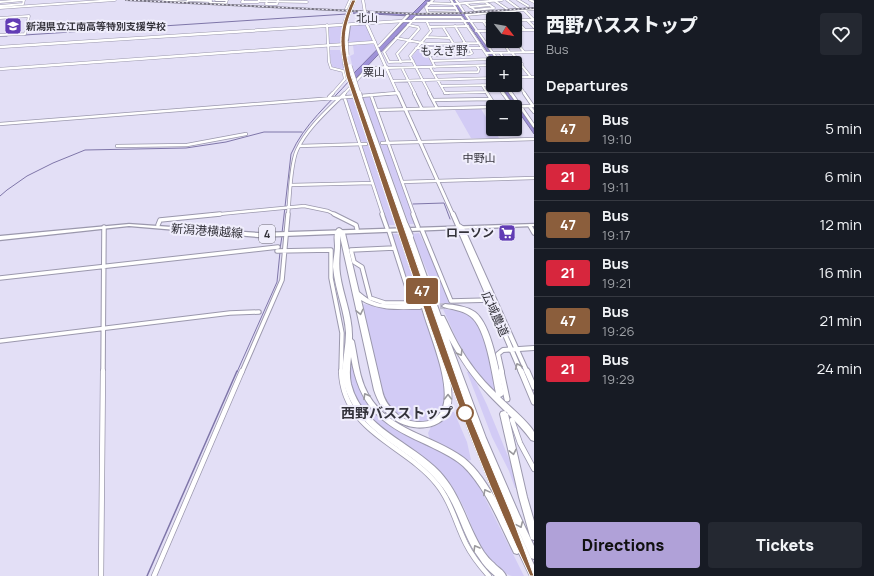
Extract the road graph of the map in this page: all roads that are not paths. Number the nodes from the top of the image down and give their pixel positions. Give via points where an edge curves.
1 (115, 0) edge
2 (163, 0) edge
3 (188, 0) edge
4 (216, 0) edge
5 (227, 0) edge
6 (243, 0) edge
7 (259, 0) edge
8 (350, 0) edge
9 (354, 0) edge
10 (357, 0) edge
11 (363, 0) edge
12 (433, 0) edge
13 (442, 0) edge
14 (451, 0) edge
15 (456, 0) edge
16 (471, 0) edge
17 (495, 0) edge
18 (502, 0) edge
19 (507, 0) edge
20 (518, 0) edge
21 (530, 0) edge
22 (211, 1) edge
23 (266, 1) edge
24 (307, 1) edge
25 (484, 1) edge
26 (0, 2) edge
27 (534, 2) edge
28 (428, 3) junction
29 (465, 3) junction
30 (475, 3) junction
31 (442, 4) junction
32 (454, 4) junction
33 (459, 4) junction
34 (490, 5) junction
35 (306, 6) dead end
36 (528, 6) dead end
37 (0, 7) edge
38 (470, 7) junction
39 (426, 8) junction
40 (456, 8) junction
41 (518, 8) dead end
42 (346, 9) dead end
43 (507, 9) dead end
44 (534, 9) edge
45 (524, 10) junction
46 (514, 11) joint
47 (464, 12) dead end
48 (504, 12) edge
49 (486, 14) edge
50 (408, 15) dead end
51 (468, 16) junction
52 (486, 16) edge
53 (0, 18) edge
54 (522, 20) edge
55 (527, 20) junction
56 (534, 20) edge
57 (465, 21) junction
58 (470, 21) junction
59 (482, 21) junction
60 (486, 21) edge
61 (403, 22) junction
62 (411, 22) junction
63 (427, 22) junction
64 (327, 25) junction
65 (346, 25) junction
66 (408, 25) junction
67 (486, 25) edge
68 (455, 26) junction
69 (468, 26) junction
70 (430, 27) junction
71 (443, 27) junction
72 (522, 27) edge
73 (534, 29) edge
74 (525, 30) joint
75 (472, 31) junction
76 (477, 31) junction
77 (486, 31) edge
78 (0, 35) edge
79 (426, 37) junction
80 (396, 38) junction
81 (450, 38) junction
82 (344, 40) junction
83 (409, 40) junction
84 (375, 42) junction
85 (421, 42) junction
86 (453, 43) junction
87 (465, 43) junction
88 (479, 43) junction
89 (327, 46) junction
90 (0, 47) edge
91 (379, 48) junction
92 (416, 48) junction
93 (469, 48) junction
94 (482, 48) junction
95 (507, 48) edge
96 (521, 48) edge
97 (524, 52) junction
98 (534, 52) edge
99 (487, 53) junction
100 (492, 53) junction
101 (500, 53) junction
102 (511, 53) junction
103 (488, 56) edge
104 (494, 56) edge
105 (502, 56) edge
106 (486, 59) edge
107 (432, 61) junction
108 (401, 62) junction
109 (412, 62) junction
110 (486, 65) edge
111 (477, 66) junction
112 (348, 67) junction
113 (416, 67) junction
114 (430, 67) junction
115 (435, 67) junction
116 (387, 68) junction
117 (402, 68) junction
118 (0, 69) edge
119 (434, 73) junction
120 (532, 77) edge
121 (486, 78) edge
122 (437, 79) junction
123 (408, 80) junction
124 (422, 80) junction
125 (393, 81) junction
126 (482, 85) junction
127 (486, 85) edge
128 (441, 86) junction
129 (522, 90) edge
130 (486, 92) junction
131 (398, 94) junction
132 (371, 95) junction
133 (341, 96) junction
134 (330, 97) junction
135 (491, 99) joint
136 (433, 100) junction
137 (522, 106) edge
138 (529, 106) junction
139 (534, 106) edge
140 (486, 107) edge
141 (437, 108) junction
142 (406, 109) junction
143 (422, 109) junction
144 (377, 110) junction
145 (522, 110) edge
146 (534, 112) edge
147 (0, 124) edge
148 (534, 126) edge
149 (246, 134) dead end
150 (534, 139) edge
151 (420, 142) junction
152 (382, 143) dead end
153 (388, 143) junction
154 (360, 144) junction
155 (366, 144) dead end
156 (117, 146) dead end
157 (299, 146) junction
158 (534, 178) edge
159 (438, 180) junction
160 (372, 182) junction
161 (402, 182) junction
162 (291, 185) junction
163 (289, 207) junction
164 (158, 225) junction
165 (532, 225) edge
166 (104, 227) junction
167 (420, 228) junction
168 (459, 228) junction
169 (357, 229) junction
170 (388, 229) junction
171 (339, 232) junction
172 (286, 233) junction
173 (534, 233) edge
174 (0, 235) edge
175 (0, 238) edge
176 (394, 248) junction
177 (284, 252) junction
178 (103, 266) junction
179 (0, 278) edge
180 (422, 281) junction
181 (356, 293) junction
182 (489, 300) junction
183 (495, 300) junction
184 (445, 306) tunnel mouth
185 (420, 307) tunnel mouth
186 (259, 312) dead end
187 (103, 328) junction
188 (349, 332) junction
189 (0, 341) edge
190 (534, 348) edge
191 (511, 349) junction
192 (517, 349) junction
193 (534, 387) edge
194 (500, 394) dead end
195 (507, 399) dead end
196 (534, 402) edge
197 (504, 414) dead end
198 (512, 420) dead end
199 (534, 438) edge
200 (534, 469) edge
201 (534, 536) edge
202 (534, 555) edge
203 (101, 576) edge
204 (154, 576) edge
205 (489, 576) edge
206 (502, 576) edge
207 (533, 576) edge

1 - 37 street
2 - 3 street
3 - 22 street
4 - 5 street
5 - 22 street via 226,3 210,3
6 - 7 street via 242,2
7 - 23 street
8 - 42 street
9 - 65 highway, bridge
10 - 65 highway
11 - 84 street, bridge via 367,25
12 - 28 street
13 - 31 street
14 - 32 street
15 - 33 street
16 - 30 street
17 - 18 street
17 - 25 street
17 - 43 street
19 - 41 street
20 - 36 street
21 - 27 street
23 - 24 street via 266,4
24 - 35 street
25 - 30 street
25 - 34 street
26 - 37 street via 24,0 23,4
28 - 31 street
28 - 39 street
29 - 30 street
29 - 33 street
29 - 38 street
31 - 32 street
32 - 33 street
32 - 40 street
33 - 47 street
34 - 38 street
34 - 38 street via 494,8 475,10
39 - 40 street
39 - 40 street via 428,13 458,12
44 - 45 street
45 - 46 street
45 - 56 street
46 - 48 street
49 - 51 street via 466,15
50 - 61 street
51 - 52 street
51 - 58 street
53 - 78 street via 29,16 25,34
54 - 55 street
55 - 56 street
55 - 73 street
57 - 58 street
57 - 62 street via 462,17 418,17
57 - 63 street
57 - 69 street
58 - 59 street
58 - 76 street
59 - 60 street
59 - 67 street
61 - 62 street
61 - 64 street
61 - 91 street
62 - 63 street
62 - 66 street
63 - 70 street
64 - 89 street
64 - 90 street
65 - 82 highway
66 - 80 street
66 - 83 street via 419,29
68 - 69 street
68 - 71 street
68 - 87 street
69 - 75 street
70 - 71 street
70 - 79 street via 431,30
71 - 81 street
72 - 74 street
73 - 74 street
75 - 76 street
75 - 88 street
76 - 77 street
76 - 100 street
79 - 81 street
79 - 85 street
80 - 83 street
80 - 108 street via 384,52 389,62
81 - 86 street
82 - 112 highway, bridge
82 - 112 highway via 343,52
83 - 85 street
83 - 108 street via 397,54
84 - 89 street
84 - 91 street
85 - 86 street
85 - 92 street
86 - 87 street
87 - 88 street
88 - 94 street
89 - 118 street
89 - 134 street via 330,66 343,71 345,80
91 - 116 street, 広域農道
92 - 93 street
92 - 109 street via 410,56
93 - 94 street
93 - 107 street via 472,53 470,54 429,55
94 - 99 street
95 - 102 street
96 - 97 street
97 - 98 street
97 - 102 street
99 - 100 street
99 - 103 street
100 - 101 street
100 - 104 street
101 - 102 street
101 - 105 street
102 - 120 street
106 - 107 street
107 - 115 street
108 - 109 street
109 - 113 street
110 - 111 street
111 - 115 street
111 - 119 street via 480,69 478,72
112 - 180 highway, bridge
113 - 114 street
113 - 117 street
113 - 124 street
114 - 115 street
114 - 119 street
116 - 117 street
116 - 125 street, 広域農道
116 - 133 street via 368,68
117 - 123 street
119 - 122 street
121 - 122 street
122 - 124 street
122 - 128 street
123 - 124 street
123 - 125 street
123 - 143 street
124 - 136 street
125 - 131 street, 広域農道
126 - 127 street
126 - 128 street
126 - 130 street
128 - 130 street via 445,93
129 - 139 street
130 - 135 street
131 - 132 street
131 - 142 street, 広域農道
132 - 133 street
132 - 144 street
133 - 134 street
133 - 154 street
133 - 157 street via 306,134
134 - 147 street
135 - 136 street
136 - 141 street
137 - 138 street
138 - 139 street
138 - 146 street
140 - 141 street
141 - 143 street
142 - 143 street
142 - 144 street
142 - 151 street, 広域農道
144 - 153 street
145 - 148 street
149 - 156 street via 187,145
150 - 151 street
151 - 153 street
151 - 159 street, 広域農道
152 - 153 street
153 - 161 street
154 - 155 street
154 - 157 street
154 - 160 street
157 - 162 street via 293,164
158 - 159 street
159 - 161 street
159 - 168 street, 広域農道
160 - 162 street
160 - 170 street
161 - 167 street
162 - 163 street
163 - 164 street via 160,220
163 - 169 street via 320,208 356,225
163 - 172 street
164 - 172 main road, 新潟港横越線 / 4
164 - 174 main road, 新潟港横越線 / 4 via 119,224
165 - 168 main road, 新潟港横越線 / 4
165 - 173 street
166 - 172 main road, 新潟港横越線 / 4 via 129,226 231,234
166 - 175 main road, 新潟港横越線 / 4
166 - 178 street
167 - 168 main road, 新潟港横越線 / 4
167 - 170 main road, 新潟港横越線 / 4
167 - 182 street via 451,301
168 - 182 street, 広域農道
168 - 183 street, 広域農道
169 - 170 main road, 新潟港横越線 / 4
169 - 171 main road, 新潟港横越線 / 4
170 - 171 main road, 新潟港横越線 / 4
170 - 176 street
171 - 172 main road, 新潟港横越線 / 4
171 - 181 highway
171 - 188 highway via 336,269
172 - 177 street
176 - 176 street via 351,250 354,262 362,267 370,298 385,303 412,303
177 - 178 street via 277,249
177 - 204 street via 282,280
177 - 205 street via 331,250 330,266 342,336 341,380 346,399 365,426 419,465 437,484 452,509 463,540 472,556
178 - 179 street
178 - 187 street
181 -> 180 highway via 378,390 384,405 402,422 428,425 445,413 448,397 444,368 425,309
180 -> 199 highway via 461,356 484,385 524,424
180 -> 202 highway via 471,407
180 - 207 highway via 458,395 485,466
181 - 185 highway via 364,301 378,306
182 - 183 street
182 - 191 street, 広域農道
183 - 192 street, 広域農道
184 - 194 highway via 465,310 482,323 487,333
186 - 187 street
187 - 189 street
187 - 203 street
206 -> 188 highway via 478,551 454,496 438,474 378,429 356,404 347,376
207 -> 188 highway via 480,480 471,469 453,454 396,427 372,405 360,382
190 - 192 street
191 - 192 street
191 - 195 street via 501,350 498,355
196 -> 191 street, 広域農道
192 - 193 street, 広域農道
197 -> 201 highway
198 - 200 street via 520,443

